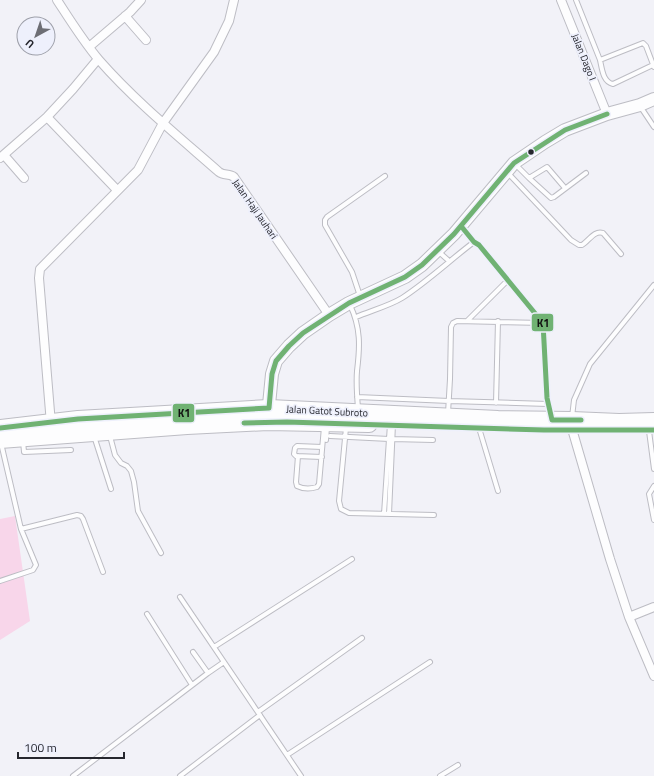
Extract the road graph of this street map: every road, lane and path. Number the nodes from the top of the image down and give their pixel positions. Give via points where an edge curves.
1 (57, 0) edge
2 (141, 0) edge
3 (234, 0) edge
4 (561, 0) edge
5 (576, 0) edge
6 (125, 16) junction
7 (146, 40) dead end
8 (89, 47) junction
9 (98, 59) junction
10 (600, 60) junction
11 (654, 66) edge
12 (654, 99) edge
13 (640, 105) junction
14 (607, 114) junction
15 (47, 117) junction
16 (163, 123) junction
17 (654, 127) edge
18 (2, 157) edge
19 (510, 167) junction
20 (586, 173) dead end
21 (385, 176) dead end
22 (24, 178) dead end
23 (529, 178) junction
24 (565, 188) junction
25 (117, 190) junction
26 (460, 226) junction
27 (474, 242) junction
28 (438, 250) junction
29 (621, 254) dead end
30 (449, 261) junction
31 (508, 280) junction
32 (654, 285) edge
33 (355, 300) junction
34 (329, 315) junction
35 (356, 317) junction
36 (466, 321) junction
37 (498, 321) junction
38 (544, 323) junction
39 (496, 403) junction
40 (548, 404) junction
41 (449, 409) junction
42 (353, 414) junction
43 (268, 415) junction
44 (552, 420) junction
45 (572, 425) junction
46 (327, 427) junction
47 (652, 427) edge
48 (0, 428) edge
49 (479, 428) junction
50 (391, 432) junction
51 (102, 433) junction
52 (48, 437) junction
53 (0, 440) edge
54 (326, 440) dead end
55 (433, 440) dead end
56 (322, 447) junction
57 (72, 450) dead end
58 (298, 456) junction
59 (322, 457) junction
60 (654, 469) edge
61 (654, 486) edge
62 (111, 489) dead end
63 (498, 491) dead end
64 (387, 514) junction
65 (434, 515) dead end
66 (654, 520) edge
67 (21, 528) junction
68 (161, 553) dead end
69 (352, 559) dead end
70 (103, 572) dead end
71 (0, 581) edge
72 (180, 597) dead end
73 (654, 608) edge
74 (147, 614) dead end
75 (629, 617) junction
76 (362, 638) dead end
77 (214, 647) junction
78 (193, 652) dead end
79 (224, 662) junction
80 (430, 662) dead end
81 (208, 673) junction
82 (654, 676) edge
83 (192, 685) junction
84 (259, 713) junction
85 (287, 755) junction
86 (458, 765) dead end
87 (73, 776) edge
88 (180, 776) edge
89 (301, 776) edge
90 (440, 776) edge

1 - 8 street, Jalan Haji Jauhari
2 - 6 street
3 - 16 street via 229,21 214,52
4 - 14 street, Jalan Dago I
5 - 10 lane
6 - 7 street
6 - 8 street
8 - 9 street, Jalan Haji Jauhari
9 - 15 street
9 - 16 street, Jalan Haji Jauhari
10 - 11 lane via 643,43
10 - 11 lane via 605,79 612,84
12 - 13 main road
13 - 14 main road
13 - 17 lane
14 - 19 main road via 566,130
15 - 18 street
15 - 25 street
16 - 25 street via 138,170
16 - 34 street, Jalan Haji Jauhari via 220,173 234,177
18 - 22 street
19 - 23 lane
19 - 26 main road
19 - 29 lane via 571,240 582,245 596,233 604,233
20 - 24 lane
21 - 33 lane via 327,216 325,220 325,225 352,272
23 - 24 lane via 551,198
23 - 24 lane via 547,167
25 - 52 street via 39,271
26 - 27 lane
26 - 28 main road
27 - 30 lane
27 - 31 lane
28 - 30 lane
28 - 33 main road via 405,277
30 - 35 lane via 400,299
31 - 36 lane
31 - 38 lane
32 - 45 lane via 590,364 574,400
33 - 34 main road
33 - 35 lane
34 - 43 main road via 303,333 276,361 272,374
35 - 42 lane via 360,346
36 - 37 lane
36 - 41 lane via 457,321 451,327
37 - 38 lane
37 - 39 lane
38 - 40 lane
39 - 40 lane
39 - 41 lane
40 - 44 lane
41 - 42 highway, Jalan Gatot Subroto
41 - 44 highway, Jalan Gatot Subroto
42 - 43 highway, Jalan Gatot Subroto
42 - 46 highway, Jalan Gatot Subroto
42 - 50 highway, Jalan Gatot Subroto
42 - 64 lane via 339,505 349,513
43 - 46 highway, Jalan Gatot Subroto
43 - 51 highway, Jalan Gatot Subroto via 187,426
43 - 52 highway, Jalan Gatot Subroto via 78,419
44 - 45 highway, Jalan Gatot Subroto
45 - 47 highway, Jalan Gatot Subroto
45 - 49 highway, Jalan Gatot Subroto via 544,430
45 - 75 street
46 - 54 lane
46 - 56 lane
47 - 60 lane
48 - 52 highway, Jalan Gatot Subroto
49 - 50 highway, Jalan Gatot Subroto
49 - 63 lane
50 - 55 lane
50 - 64 lane
51 - 52 highway, Jalan Gatot Subroto
51 - 62 lane
51 - 68 lane via 115,455 130,471 138,511
52 - 53 highway, Jalan Gatot Subroto
52 - 57 lane
53 - 67 lane
56 - 58 lane via 296,446 294,454
56 - 59 lane
58 - 59 lane
58 - 59 lane via 296,482 300,488 317,487
61 - 66 lane via 649,494
64 - 65 lane
67 - 70 lane via 81,516
67 - 71 lane via 35,568
69 - 77 lane
72 - 77 lane
73 - 75 street
74 - 83 lane
75 - 82 street
76 - 84 lane
77 - 79 lane
78 - 81 lane
79 - 81 lane
79 - 84 lane
80 - 85 lane
81 - 83 lane
83 - 87 lane
84 - 85 lane
84 - 88 lane
85 - 89 lane
86 - 90 lane

